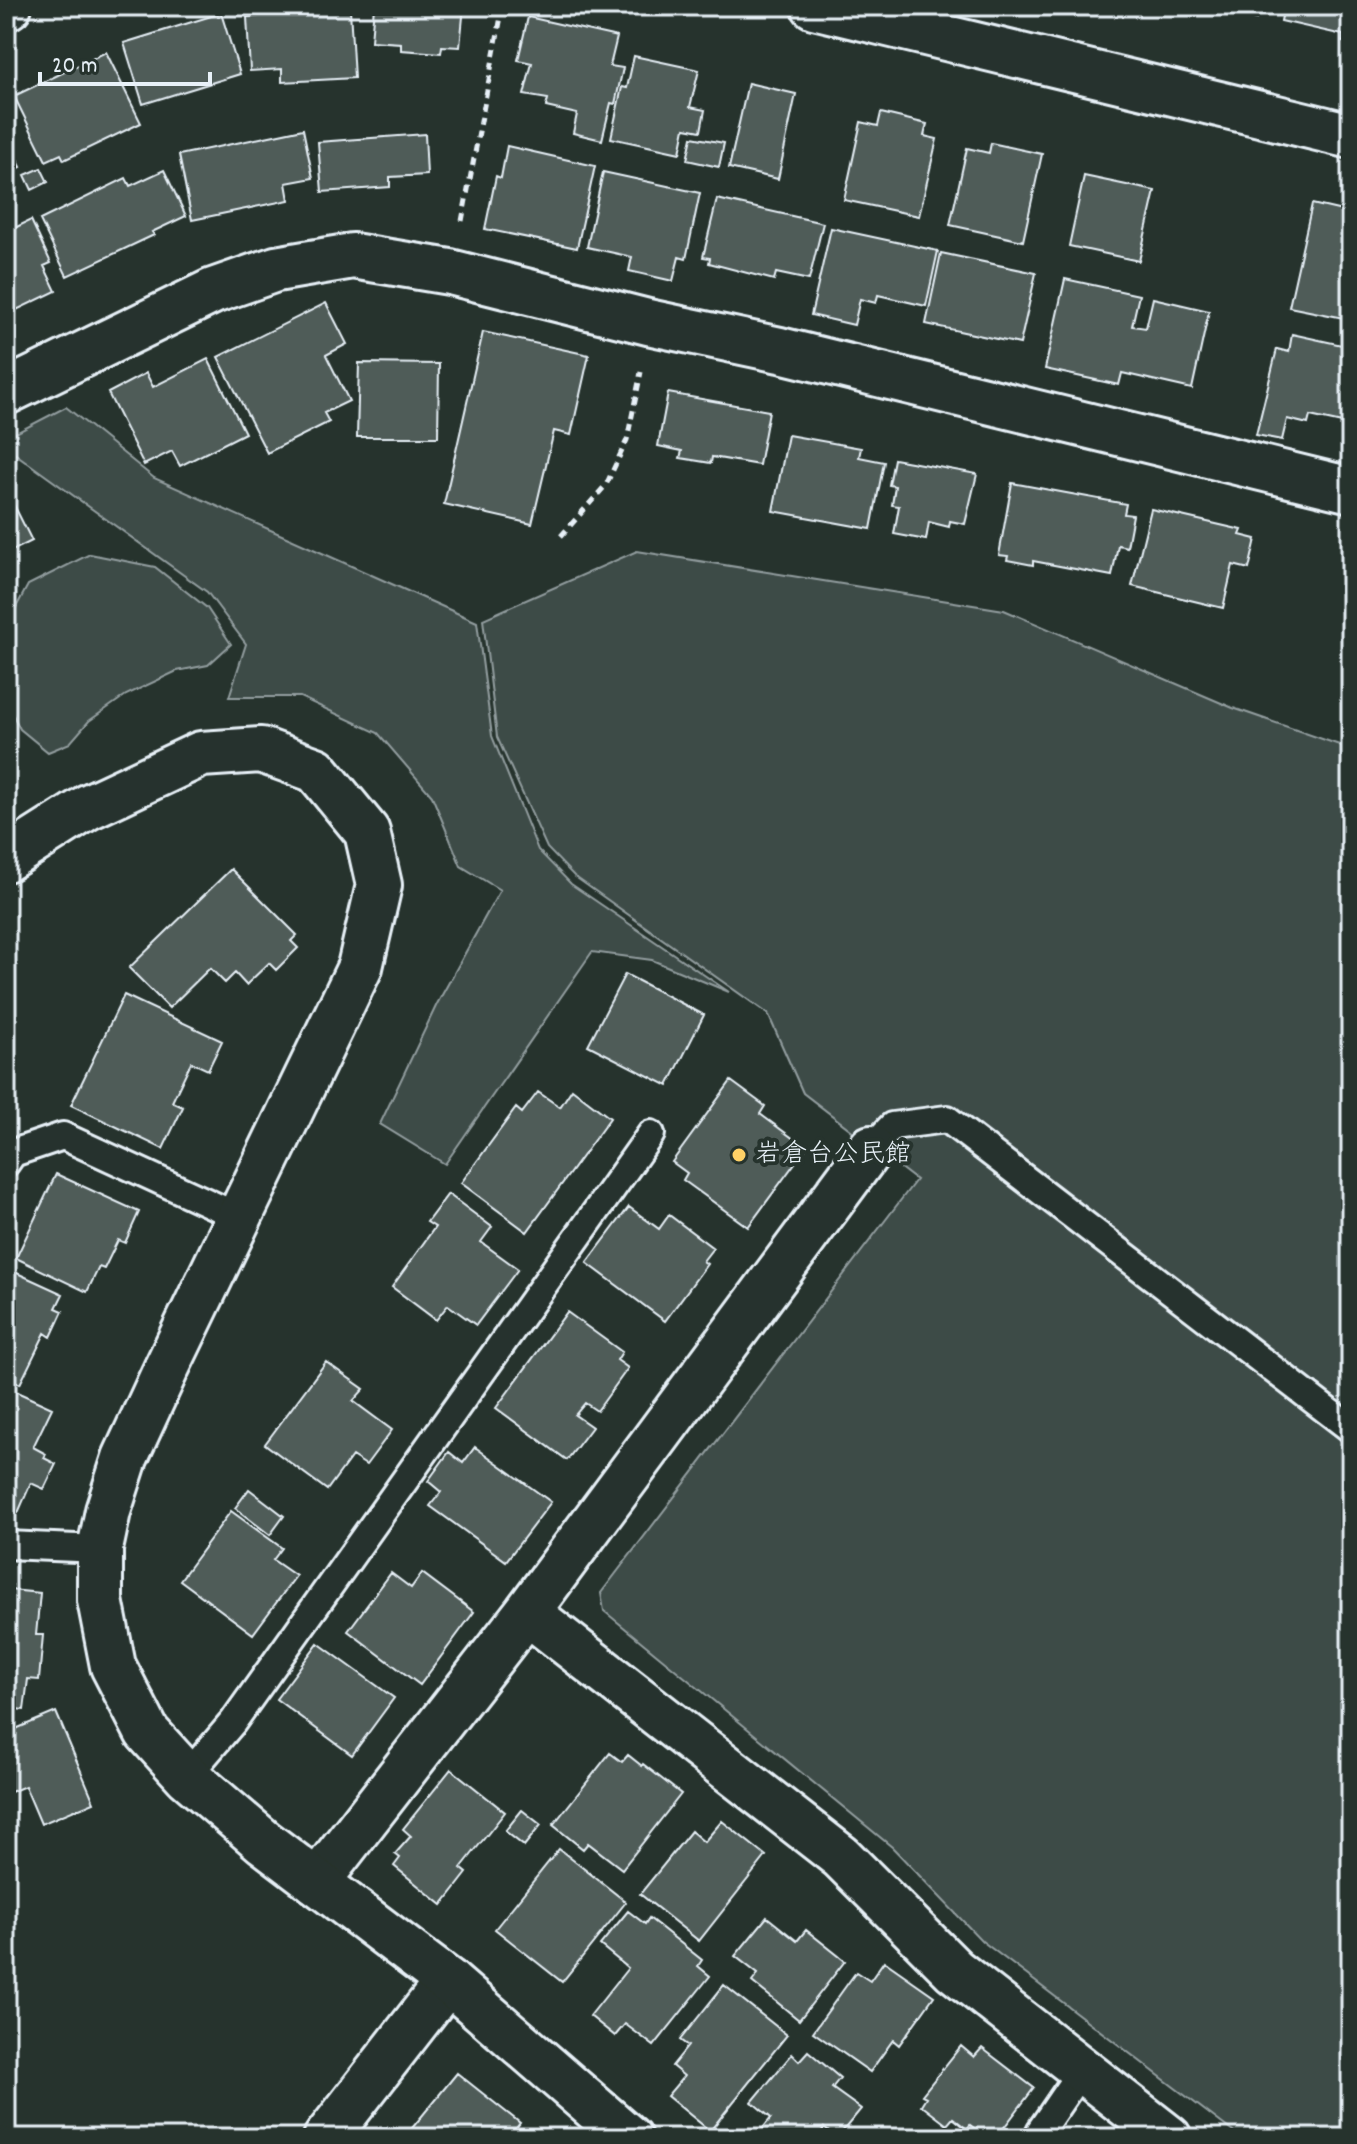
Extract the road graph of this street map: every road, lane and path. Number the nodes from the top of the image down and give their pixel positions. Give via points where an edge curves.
1 (503, 6) edge
2 (814, 6) edge
3 (1351, 136) edge
4 (459, 235) dead end
5 (648, 322) junction
6 (6, 392) edge
7 (1351, 490) edge
8 (561, 536) dead end
9 (6, 859) edge
10 (651, 1134) dead end
11 (871, 1148) joint
12 (6, 1163) edge
13 (239, 1217) junction
14 (1351, 1429) edge
15 (6, 1545) edge
16 (100, 1549) junction
17 (527, 1612) junction
18 (187, 1776) junction
19 (317, 1882) junction
20 (448, 1981) junction
21 (1081, 2071) junction
22 (1040, 2131) dead end
23 (326, 2138) edge
24 (629, 2138) edge
25 (1169, 2138) edge

1 - 4 path
2 - 3 street
5 - 6 street via 450,272 353,256 276,269 213,291
5 - 7 street
5 - 8 path via 627,440 606,485
9 - 13 street via 88,807 201,754 261,750 316,770 367,832 379,885 360,967
10 - 18 lane via 233,1722
11 - 14 lane via 892,1126 947,1119
11 - 17 street
12 - 13 lane via 13,1153 63,1136
13 - 16 street via 125,1458
15 - 16 lane
16 - 18 street via 100,1600 113,1666 147,1732
17 - 19 street
17 - 21 street via 841,1857 954,1970
18 - 19 street
19 - 20 street
20 - 23 street
20 - 24 street
21 - 22 lane
21 - 25 street

